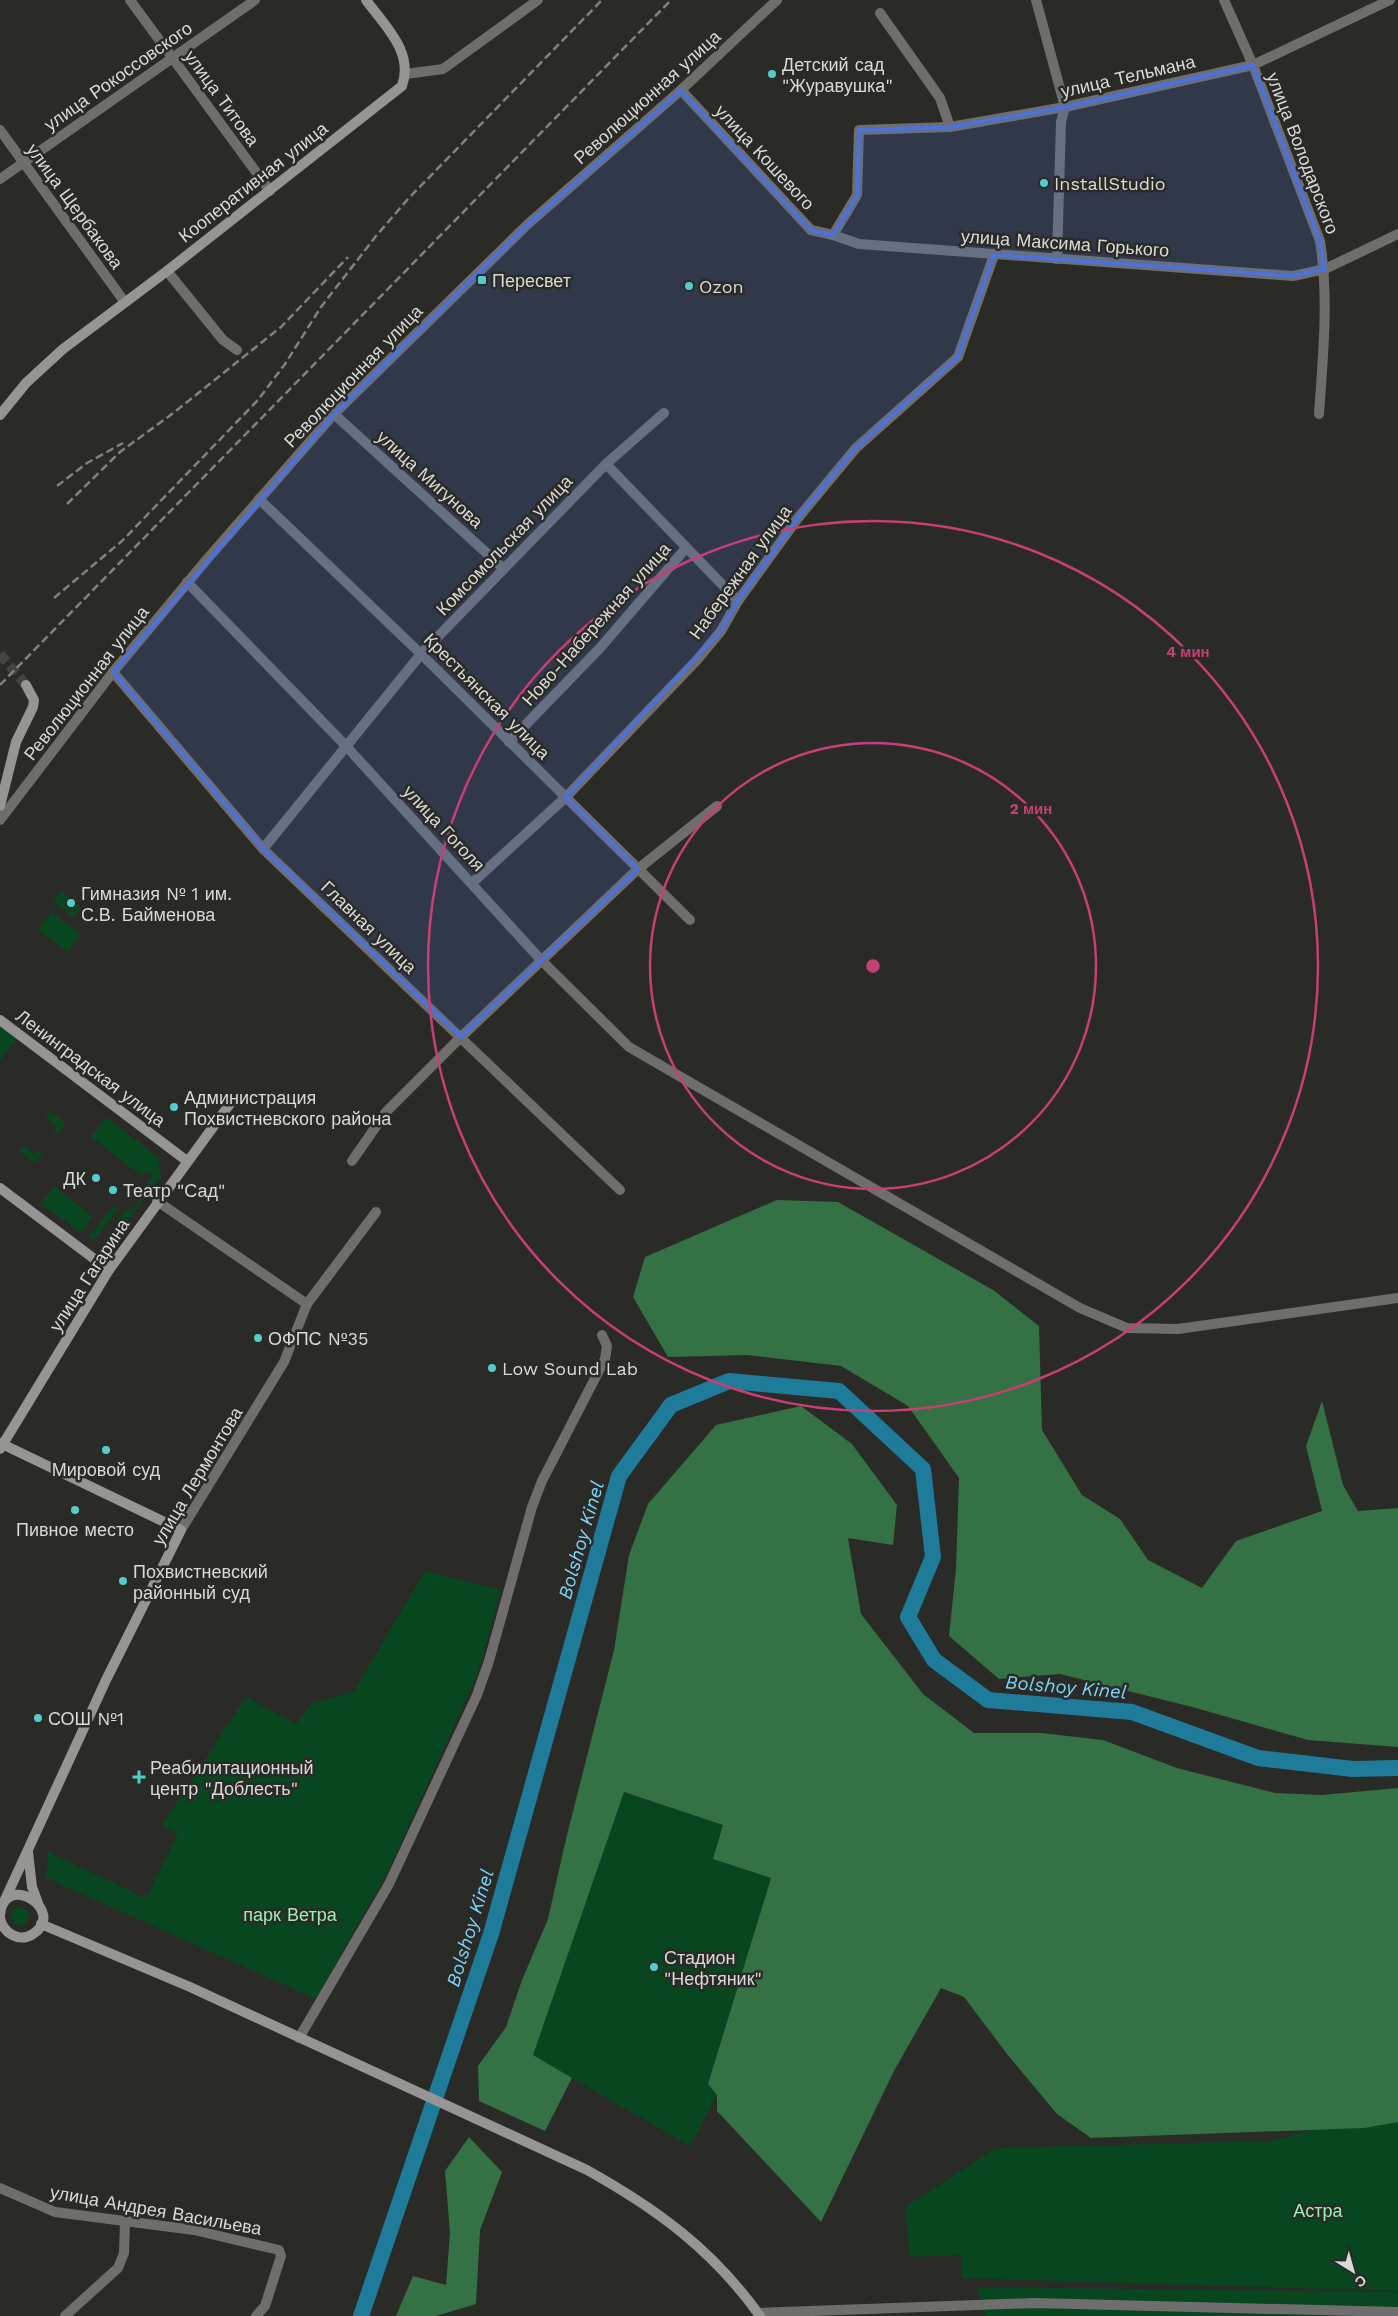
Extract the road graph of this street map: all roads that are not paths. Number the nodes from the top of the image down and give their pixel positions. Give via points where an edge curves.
1 (130, 0) edge
2 (255, 0) edge
3 (366, 0) edge
4 (538, 0) edge
5 (776, 0) edge
6 (1036, 0) edge
7 (1224, 0) edge
8 (1390, 0) edge
9 (880, 12) dead end
10 (172, 58) junction
11 (1253, 65) junction
12 (406, 74) junction
13 (680, 90) junction
14 (1065, 107) junction
15 (950, 127) junction
16 (0, 130) edge
17 (24, 163) junction
18 (0, 179) edge
19 (270, 191) junction
20 (833, 234) junction
21 (1398, 234) edge
22 (994, 255) junction
23 (1056, 259) junction
24 (1325, 269) junction
25 (167, 270) junction
26 (124, 301) junction
27 (237, 350) dead end
28 (664, 413) dead end
29 (334, 414) junction
30 (1319, 414) dead end
31 (0, 415) edge
32 (606, 464) junction
33 (259, 499) junction
34 (686, 548) junction
35 (503, 568) junction
36 (187, 582) junction
37 (738, 600) junction
38 (421, 654) junction
39 (113, 672) junction
40 (26, 685) tunnel mouth
41 (509, 742) junction
42 (346, 746) junction
43 (566, 796) junction
44 (0, 806) edge
45 (718, 806) dead end
46 (0, 820) edge
47 (263, 849) junction
48 (638, 868) junction
49 (472, 883) junction
50 (690, 920) dead end
51 (541, 960) junction
52 (0, 1020) edge
53 (461, 1037) junction
54 (232, 1100) dead end
55 (352, 1160) dead end
56 (187, 1161) junction
57 (0, 1188) edge
58 (620, 1190) dead end
59 (157, 1201) junction
60 (376, 1212) dead end
61 (109, 1270) junction
62 (1398, 1298) edge
63 (307, 1304) junction
64 (602, 1335) dead end
65 (1, 1445) edge
66 (181, 1530) junction
67 (28, 1851) junction
68 (38, 1903) junction
69 (1, 1912) edge
70 (41, 1924) junction
71 (16, 1937) junction
72 (0, 1939) edge
73 (299, 2038) junction
74 (0, 2188) edge
75 (125, 2221) junction
76 (1398, 2312) edge
77 (759, 2314) edge
78 (65, 2316) edge
79 (256, 2316) edge

1 - 10 street, улица Титова
2 - 10 street, улица Рокоссовского
3 - 12 main road via 399,44
4 - 12 street via 443,68
5 - 13 street, Революционная улица
6 - 14 street
7 - 11 street, улица Володарского
8 - 11 street, улица Тельмана
9 - 15 street via 940,98
10 - 17 street, улица Рокоссовского
10 - 19 street, улица Титова
11 - 14 street, улица Тельмана
11 - 24 street, улица Володарского via 1320,241
12 - 19 main road, Кооперативная улица via 402,86
13 - 20 street, улица Кошевого via 811,230
13 - 29 street, Революционная улица via 528,224
14 - 15 street, улица Тельмана
14 - 23 street via 1060,122
15 - 20 street, улица Тельмана via 860,130 856,195
16 - 17 street, улица Щербакова
17 - 18 street, улица Рокоссовского
17 - 26 street, улица Щербакова
19 - 25 main road, Кооперативная улица
20 - 22 street, улица Максима Горького via 859,244
21 - 24 street, улица Максима Горького
22 - 23 street, улица Максима Горького
22 - 37 street, Набережная улица via 958,357 856,448 798,518
23 - 24 street, улица Максима Горького via 1293,276
24 - 30 street, улица Володарского
25 - 26 main road, Кооперативная улица
25 - 27 street via 223,340
26 - 31 main road, Кооперативная улица via 62,349
28 - 32 street, Комсомольская улица
29 - 33 street, Революционная улица
29 - 35 street, улица Мигунова
32 - 34 street
32 - 35 street, Комсомольская улица
33 - 36 street, Революционная улица
33 - 38 street, Крестьянская улица
34 - 37 street
34 - 41 street, Ново-Набережная улица via 600,648
35 - 38 street, Комсомольская улица
36 - 39 street, Революционная улица
36 - 42 street, улица Гоголя
37 - 43 street, Набережная улица via 721,632 697,660
38 - 41 street, Крестьянская улица
38 - 42 street, Комсомольская улица
39 - 46 street, Революционная улица
39 - 47 street, Главная улица
40 - 44 main road via 34,700 33,707 16,742
41 - 43 street, Крестьянская улица
42 - 47 street, Комсомольская улица
42 - 49 street, улица Гоголя
43 - 48 street, Крестьянская улица
43 - 49 street, Набережная улица
45 - 48 street
47 - 53 street, Главная улица
48 - 50 street, Крестьянская улица
48 - 51 street
49 - 51 street, улица Гоголя
51 - 53 street
51 - 62 street, улица Гоголя via 629,1047 1080,1308 1127,1328 1178,1329
52 - 56 main road, Ленинградская улица
53 - 55 street via 386,1112
53 - 58 street, Главная улица
54 - 56 main road, улица Гагарина
56 - 59 main road, улица Гагарина
57 - 61 main road
59 - 61 main road, улица Гагарина
59 - 63 street
60 - 63 street, улица Лермонтова
61 - 65 main road, улица Гагарина
63 - 66 street, улица Лермонтова via 284,1362
64 - 73 street via 607,1346 605,1359 542,1481 532,1507 477,1695 389,1884
65 - 66 main road
66 - 67 main road, улица Лермонтова via 106,1680
67 - 68 main road via 32,1887
67 - 69 main road, улица Лермонтова
68 - 69 main road via 34,1898 20,1895 8,1899
68 - 70 main road via 42,1910
69 - 71 main road via 5,1930
70 - 71 main road via 31,1935
70 - 73 main road via 190,1987
71 - 72 main road
73 - 77 main road via 534,2144 635,2197 674,2224 722,2267
74 - 75 street, улица Андрея Васильева via 54,2212
75 - 78 street via 124,2253 118,2268
75 - 79 street, улица Андрея Васильева via 194,2230 279,2250 281,2256 265,2306
76 - 77 street via 1034,2303

